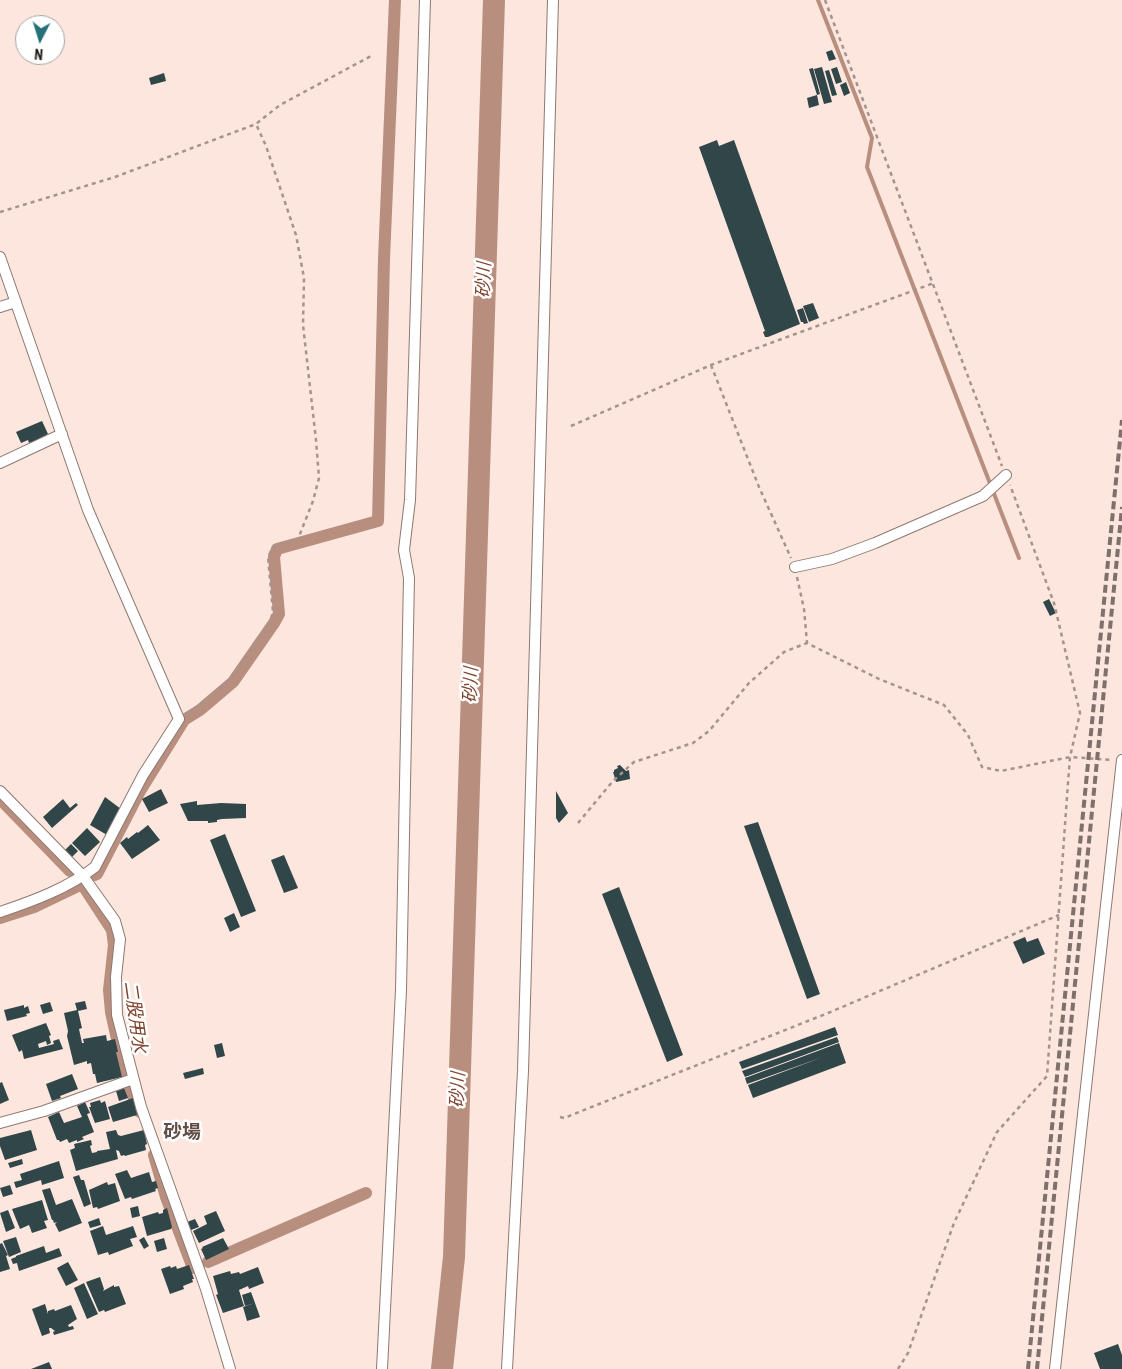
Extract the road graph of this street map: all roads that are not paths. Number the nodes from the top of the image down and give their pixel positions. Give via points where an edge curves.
1 (425, 0) edge
2 (552, 0) edge
3 (0, 257) edge
4 (16, 302) junction
5 (0, 307) edge
6 (62, 434) junction
7 (0, 463) edge
8 (1006, 474) road end
9 (795, 567) road end
10 (1122, 760) edge
11 (0, 790) edge
12 (83, 876) junction
13 (0, 912) edge
14 (133, 1079) junction
15 (0, 1124) edge
16 (230, 1369) edge
17 (382, 1369) edge
18 (507, 1369) edge
19 (1056, 1369) edge

1 - 17 street via 410,500 404,550 409,578 401,990
2 - 18 street via 523,1071
3 - 4 street
4 - 5 street
4 - 6 street
6 - 7 street
6 - 12 street via 88,510 179,719 143,775 95,867
8 - 9 street via 983,496 884,540 832,560
10 - 19 street
11 - 12 street
12 - 13 street
12 - 14 street via 115,921 120,939 117,1015
14 - 15 street
14 - 16 street via 206,1289

